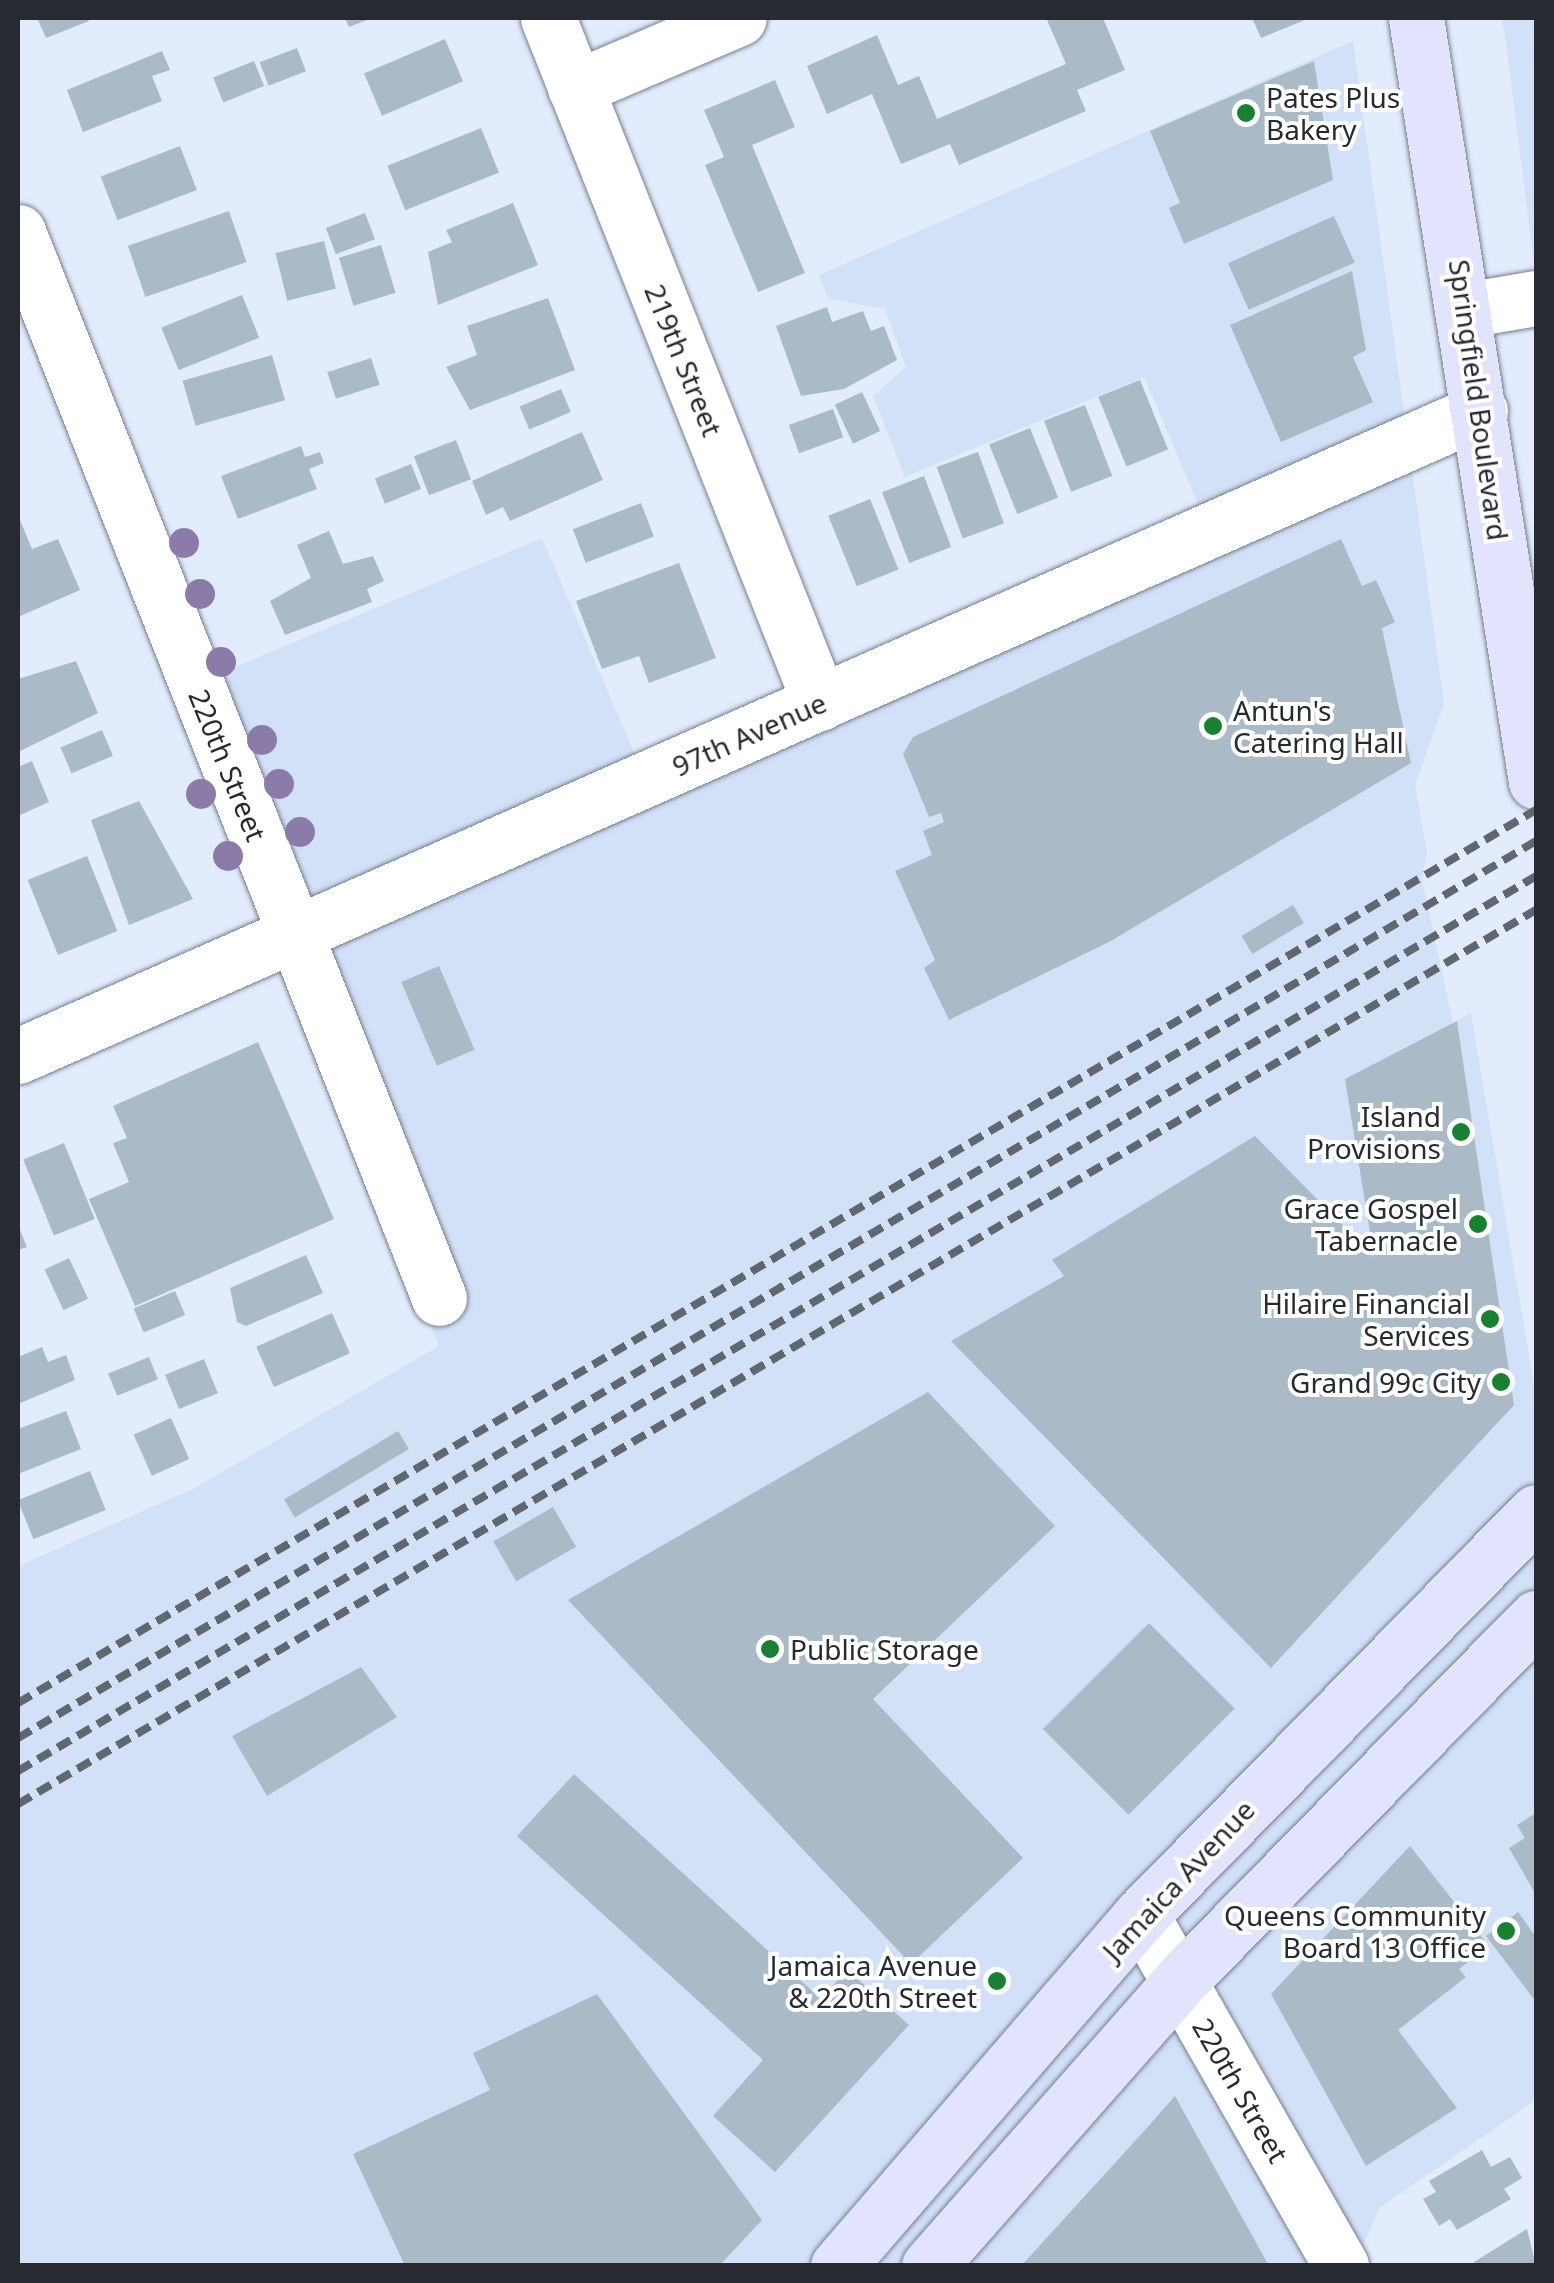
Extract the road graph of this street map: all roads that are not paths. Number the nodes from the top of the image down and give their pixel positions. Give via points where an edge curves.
1 (548, 18) edge
2 (739, 18) edge
3 (1416, 18) edge
4 (575, 88) junction
5 (18, 232) edge
6 (1536, 298) edge
7 (1466, 310) junction
8 (1480, 410) junction
9 (820, 703) junction
10 (1536, 782) edge
11 (294, 934) junction
12 (18, 1056) edge
13 (439, 1298) dead end
14 (1536, 1512) edge
15 (1536, 1618) edge
16 (1141, 1914) junction
17 (1179, 1982) junction
18 (838, 2266) edge
19 (930, 2266) edge
20 (1341, 2266) edge

1 - 4 street, 219th Street
2 - 4 street
3 - 7 main road, Springfield Boulevard
4 - 9 street, 219th Street
5 - 11 street, 220th Street
6 - 7 street
7 - 8 main road, Springfield Boulevard
8 - 9 street, 97th Avenue
8 - 10 main road, Springfield Boulevard
9 - 11 street, 97th Avenue
11 - 12 street, 97th Avenue
11 - 13 street, 220th Street
14 - 16 main road, Jamaica Avenue
15 - 17 main road
16 - 17 street, 220th Street
16 - 18 main road, Jamaica Avenue
17 - 19 main road
17 - 20 street, 220th Street

